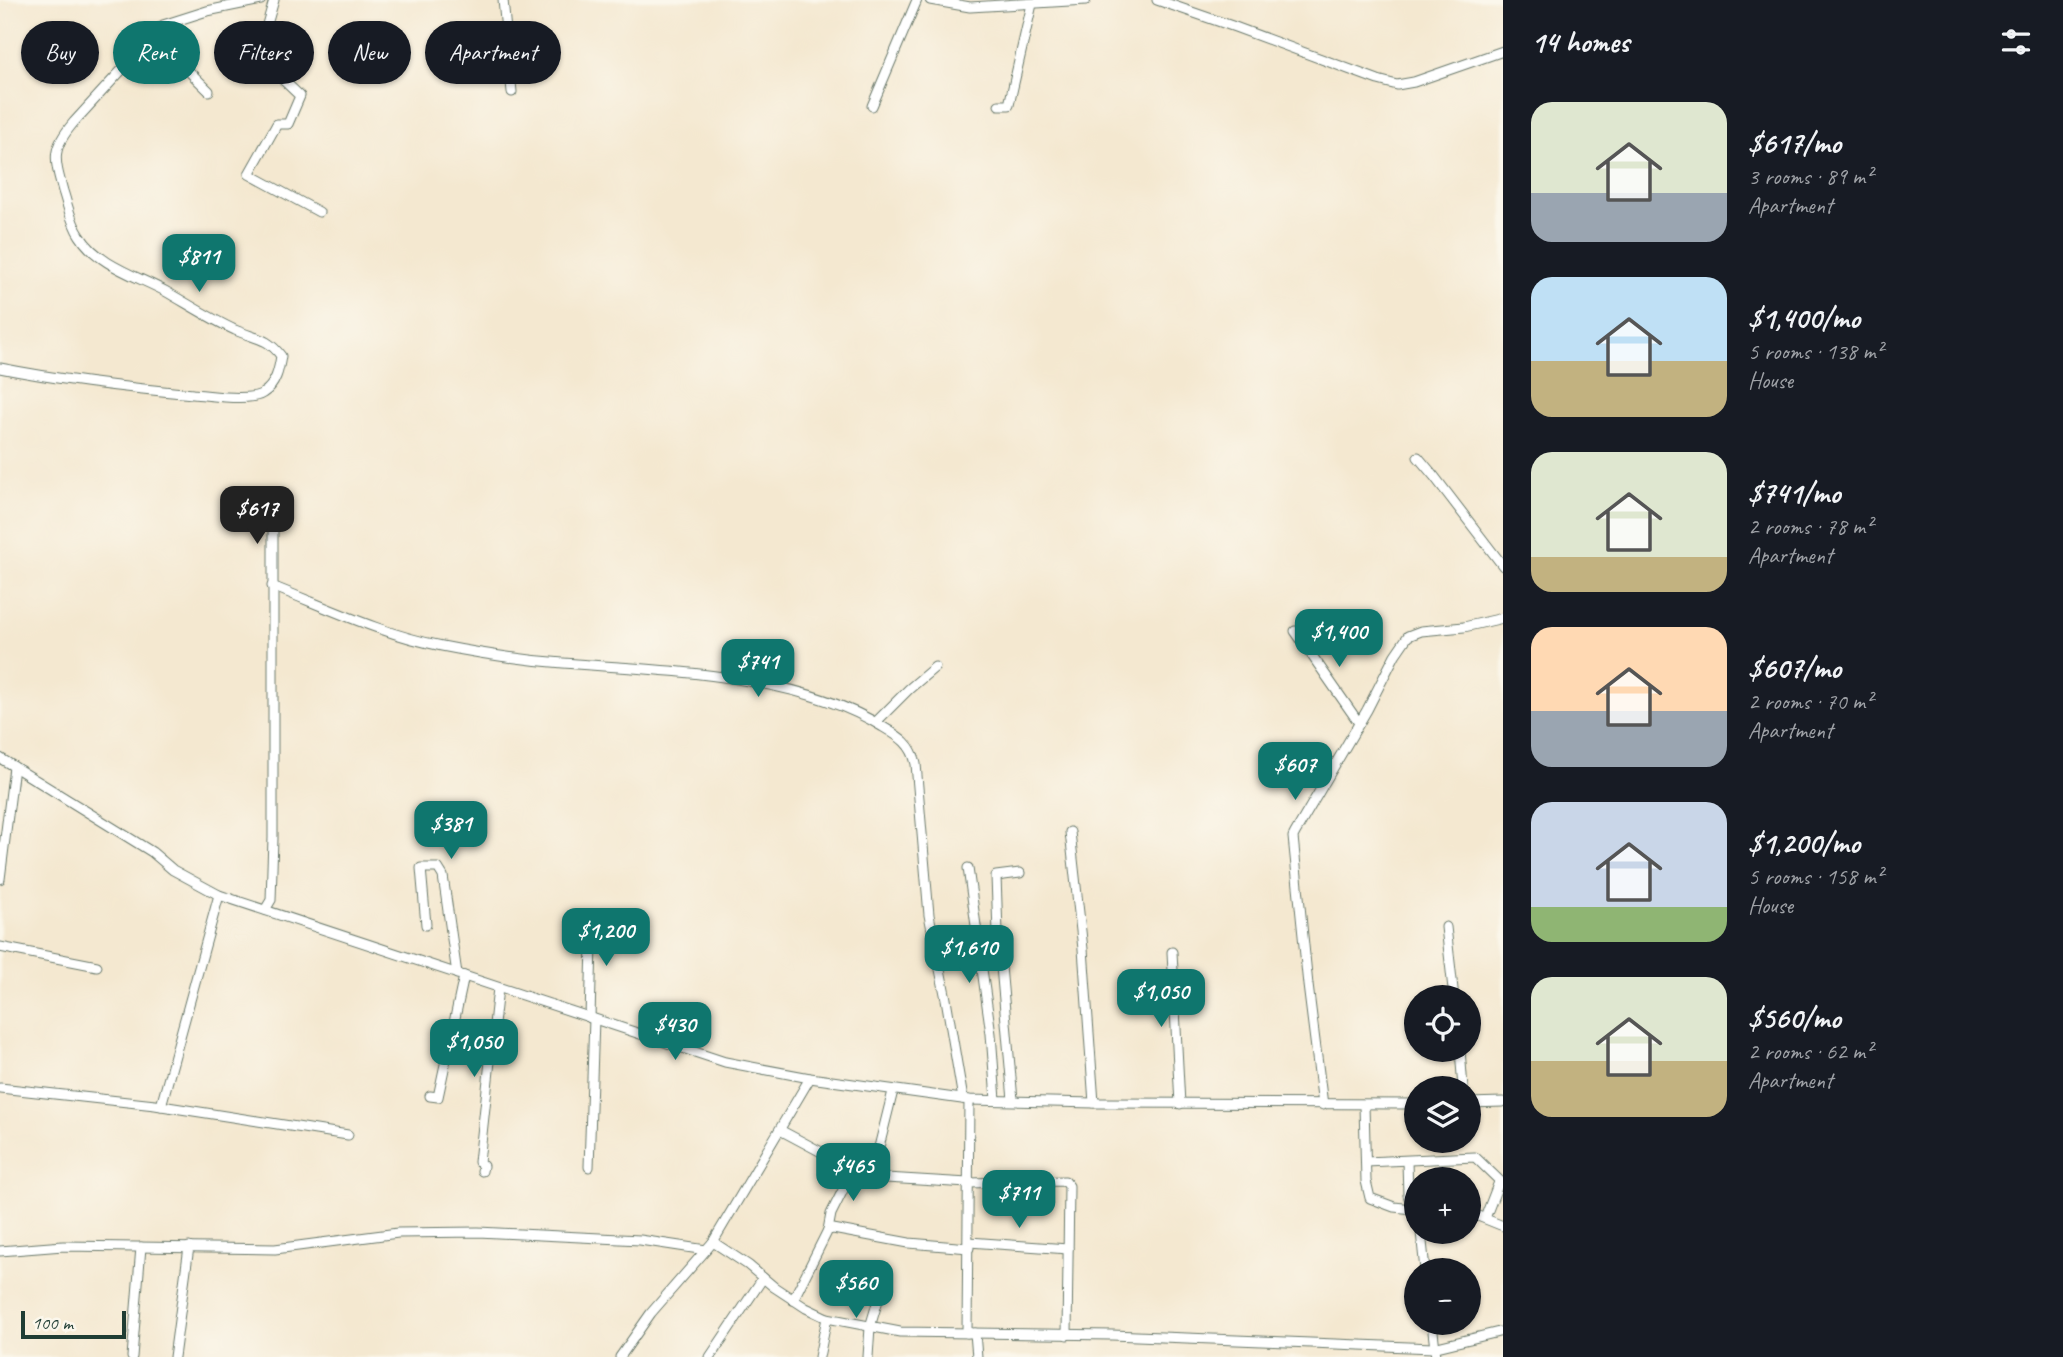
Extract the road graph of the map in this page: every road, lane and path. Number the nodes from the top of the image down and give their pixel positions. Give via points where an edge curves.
1 (261, 0) edge
2 (274, 0) edge
3 (503, 0) edge
4 (917, 0) edge
5 (930, 0) edge
6 (1086, 0) edge
7 (1157, 0) edge
8 (1032, 4) junction
9 (174, 21) edge
10 (1503, 51) edge
11 (113, 79) edge
12 (200, 82) edge
13 (209, 91) dead end
14 (512, 92) dead end
15 (999, 105) dead end
16 (872, 106) dead end
17 (319, 212) dead end
18 (0, 368) edge
19 (1418, 457) dead end
20 (273, 505) dead end
21 (1503, 566) edge
22 (272, 586) junction
23 (1503, 618) edge
24 (1295, 631) dead end
25 (935, 667) dead end
26 (876, 722) junction
27 (1359, 723) junction
28 (0, 758) edge
29 (14, 767) junction
30 (1070, 832) dead end
31 (968, 868) dead end
32 (1020, 873) dead end
33 (0, 879) edge
34 (219, 895) junction
35 (265, 910) junction
36 (426, 925) dead end
37 (1446, 927) dead end
38 (588, 944) dead end
39 (0, 947) edge
40 (1172, 952) dead end
41 (97, 966) dead end
42 (461, 975) junction
43 (1453, 985) edge
44 (498, 988) junction
45 (592, 1019) junction
46 (810, 1078) junction
47 (0, 1088) edge
48 (894, 1091) junction
49 (430, 1096) dead end
50 (966, 1100) junction
51 (996, 1100) junction
52 (1013, 1100) junction
53 (1503, 1102) edge
54 (1094, 1103) junction
55 (1481, 1103) edge
56 (1180, 1104) junction
57 (1404, 1104) edge
58 (1323, 1105) junction
59 (1364, 1105) junction
60 (161, 1106) junction
61 (780, 1130) junction
62 (348, 1135) dead end
63 (1407, 1161) junction
64 (1366, 1163) junction
65 (589, 1167) dead end
66 (1408, 1167) edge
67 (854, 1168) junction
68 (482, 1171) dead end
69 (872, 1175) junction
70 (968, 1183) junction
71 (1501, 1183) edge
72 (1404, 1208) edge
73 (1481, 1217) edge
74 (1485, 1218) junction
75 (1503, 1226) edge
76 (828, 1230) junction
77 (713, 1242) junction
78 (969, 1245) junction
79 (141, 1247) junction
80 (188, 1247) junction
81 (1068, 1249) junction
82 (706, 1250) junction
83 (0, 1251) edge
84 (763, 1278) junction
85 (881, 1290) dead end
86 (793, 1300) junction
87 (827, 1318) junction
88 (870, 1327) junction
89 (1503, 1331) edge
90 (971, 1333) junction
91 (1068, 1335) junction
92 (1396, 1352) edge
93 (1435, 1352) edge
94 (132, 1357) edge
95 (174, 1357) edge
96 (620, 1357) edge
97 (710, 1357) edge
98 (819, 1357) edge
99 (867, 1357) edge
100 (977, 1357) edge

1 - 9 street
2 - 17 street via 258,56 300,96 288,124 277,124 249,174
3 - 14 street
4 - 16 street
5 - 8 street via 970,7
6 - 8 street
7 - 10 street via 1397,85
8 - 15 street via 1009,106
11 - 18 street via 60,139 56,151 57,168 80,237 114,266 205,316 271,343 281,356 278,375 266,392 256,397 94,385
12 - 13 street
19 - 21 street
20 - 22 street
22 - 26 street via 387,631 440,646 551,662 737,679 829,702
22 - 35 street via 274,838 271,900
23 - 27 street via 1408,636
24 - 27 street
25 - 26 street
26 - 50 street via 914,751 929,915
27 - 58 street via 1293,838
28 - 29 street
29 - 33 street
29 - 34 street
30 - 54 street
31 - 51 street
32 - 52 street via 996,876
34 - 35 street
34 - 60 street
35 - 42 street
36 - 42 street via 421,869 438,868
37 - 43 street
38 - 45 street via 592,944
39 - 41 street
40 - 56 street
42 - 44 street
42 - 49 street via 438,1097
44 - 45 street
44 - 68 street via 479,1162
45 - 46 street via 725,1062
45 - 65 street
46 - 48 street
46 - 61 street
47 - 60 street
48 - 50 street
48 - 69 street
50 - 51 street
50 - 70 street
51 - 52 street
52 - 54 street
53 - 55 street
54 - 56 street
56 - 58 street
57 - 59 street
58 - 59 street
59 - 64 street
60 - 62 street
61 - 67 street
61 - 77 street
63 - 64 street
63 - 66 street
63 - 71 street via 1475,1157
64 - 72 street via 1370,1198
67 - 69 street
67 - 76 street
69 - 70 street
70 - 78 street
70 - 81 street via 1065,1181 1069,1186
71 - 74 street
73 - 74 street
74 - 75 street
76 - 78 street via 926,1245
76 - 86 street
77 - 82 street
77 - 84 street
78 - 81 street
78 - 90 street
79 - 80 street
79 - 83 street
79 - 94 street
80 - 82 street via 275,1249 398,1233 478,1232 640,1240
80 - 95 street
81 - 91 street
82 - 96 street
84 - 86 street
84 - 97 street
85 - 88 street
86 - 87 street
87 - 88 street
87 - 98 street
88 - 90 street
88 - 99 street
89 - 93 street
90 - 91 street
90 - 100 street
91 - 92 street
92 - 93 street

